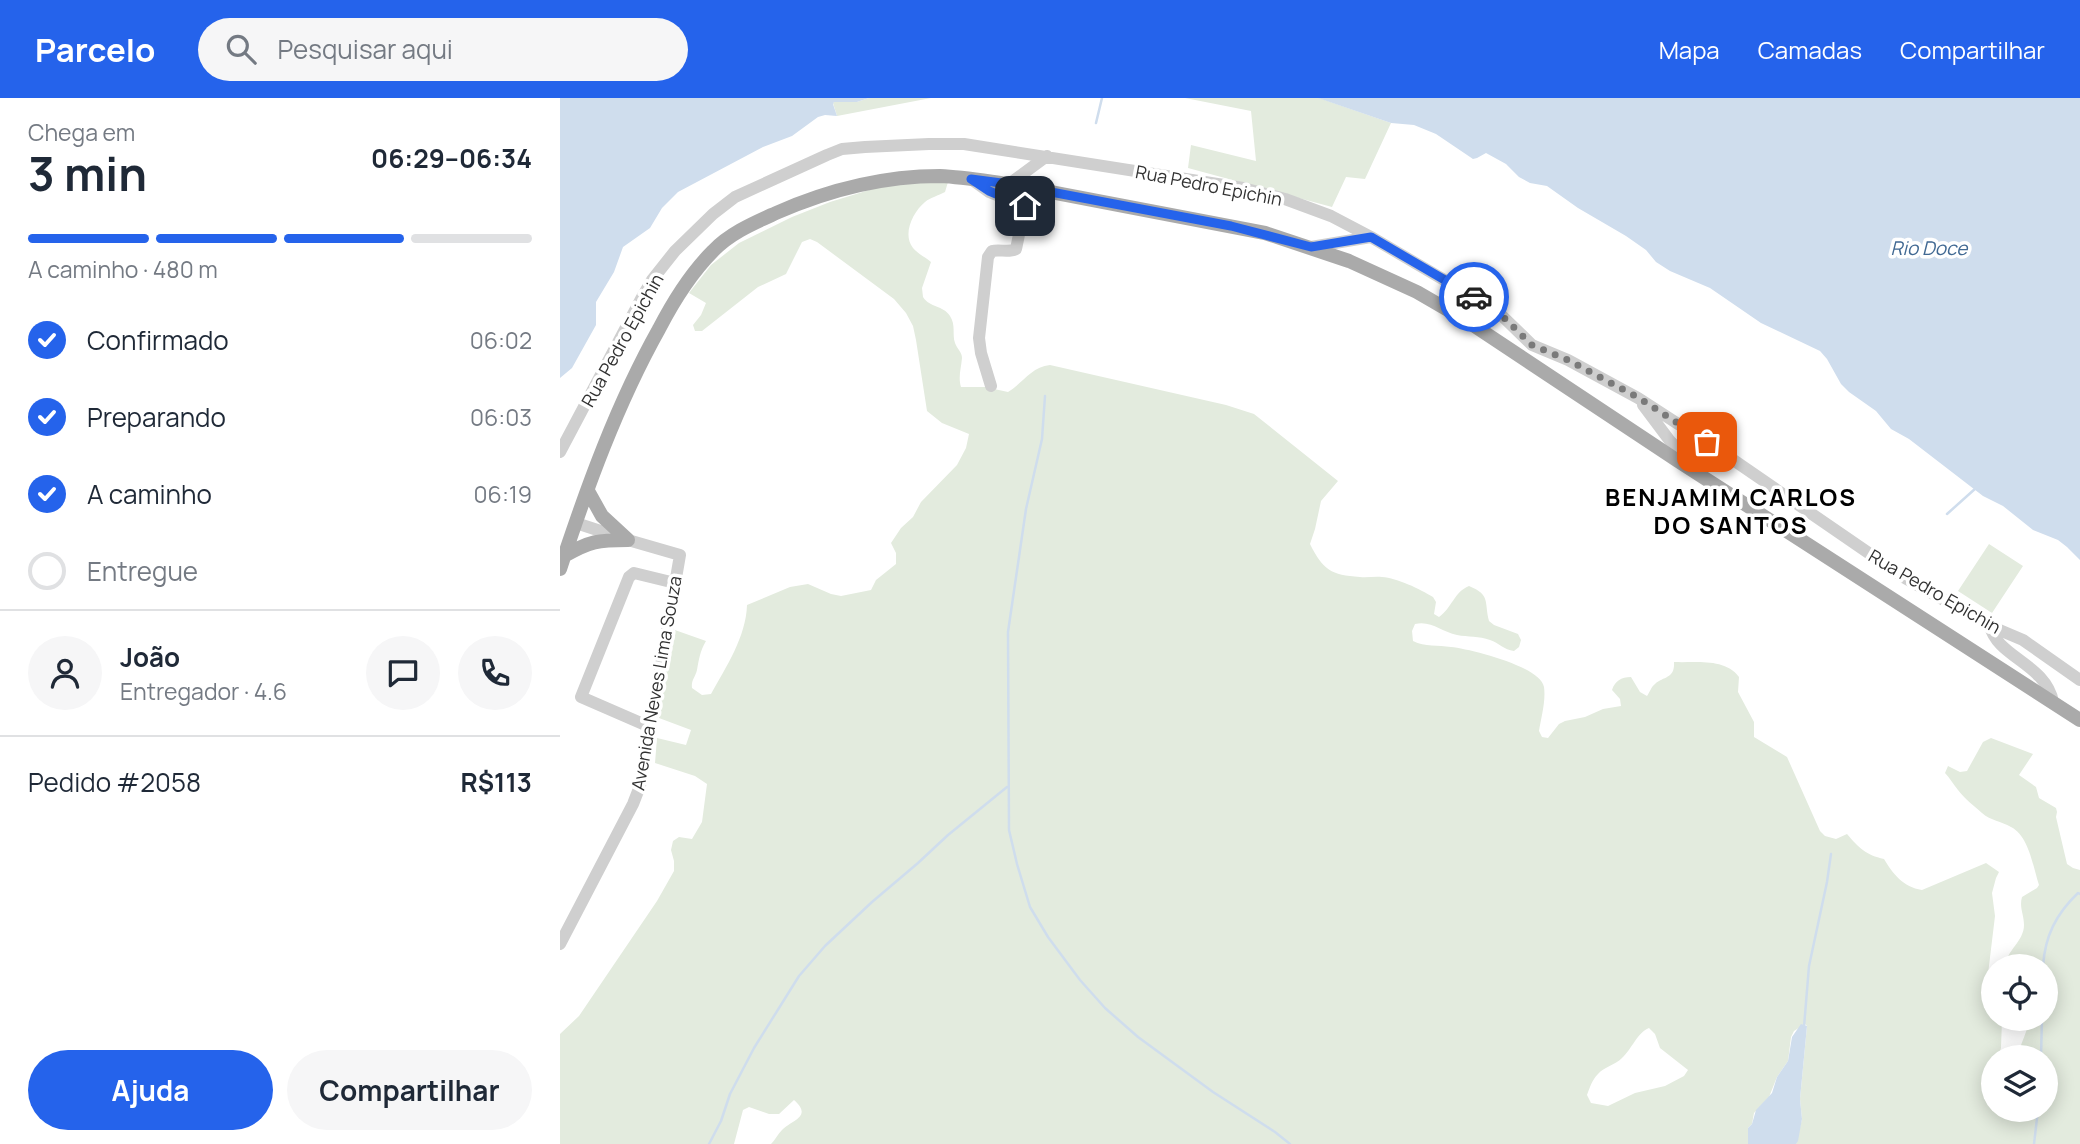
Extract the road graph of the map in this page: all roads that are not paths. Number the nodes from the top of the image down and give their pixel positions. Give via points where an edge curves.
1 (1047, 156) junction
2 (971, 179) junction
3 (1009, 184) junction
4 (1371, 237) junction
5 (1311, 247) junction
6 (991, 386) dead end
7 (1639, 398) junction
8 (560, 452) edge
9 (1680, 457) junction
10 (1730, 457) junction
11 (588, 491) junction
12 (576, 523) junction
13 (628, 540) junction
14 (562, 562) edge
15 (675, 583) junction
16 (1990, 626) junction
17 (2080, 680) edge
18 (2053, 702) junction
19 (2080, 720) edge
20 (650, 727) junction
21 (560, 944) edge

1 - 3 street
1 - 4 street, Rua Pedro Epichin via 1243,188 1331,216
1 - 8 street, Rua Pedro Epichin via 964,144 842,149 736,197 675,251 652,280
2 - 3 main road
2 - 6 street via 1025,206 1016,249 992,251 988,257 979,338
2 - 11 main road via 885,179 852,186 793,205 715,248 692,272 643,357
3 - 5 main road via 1231,226
4 - 5 street
4 - 7 street, Rua Pedro Epichin via 1497,311 1532,345
5 - 9 main road via 1427,298
7 - 9 street
7 - 10 street, Rua Pedro Epichin
9 - 10 street
9 - 18 main road
10 - 16 street, Rua Pedro Epichin via 1905,579
11 - 12 main road
11 - 13 main road via 602,516
12 - 13 street, Avenida Neves Lima Souza
12 - 14 main road
13 - 14 main road via 583,545
13 - 15 street, Avenida Neves Lima Souza via 680,555
15 - 20 street, Avenida Neves Lima Souza
15 - 20 street via 634,573 629,577 581,697
16 - 17 street, Rua Pedro Epichin via 2023,640
16 - 18 street via 1998,641 2043,679
18 - 19 main road
20 - 21 street, Avenida Neves Lima Souza via 633,804

